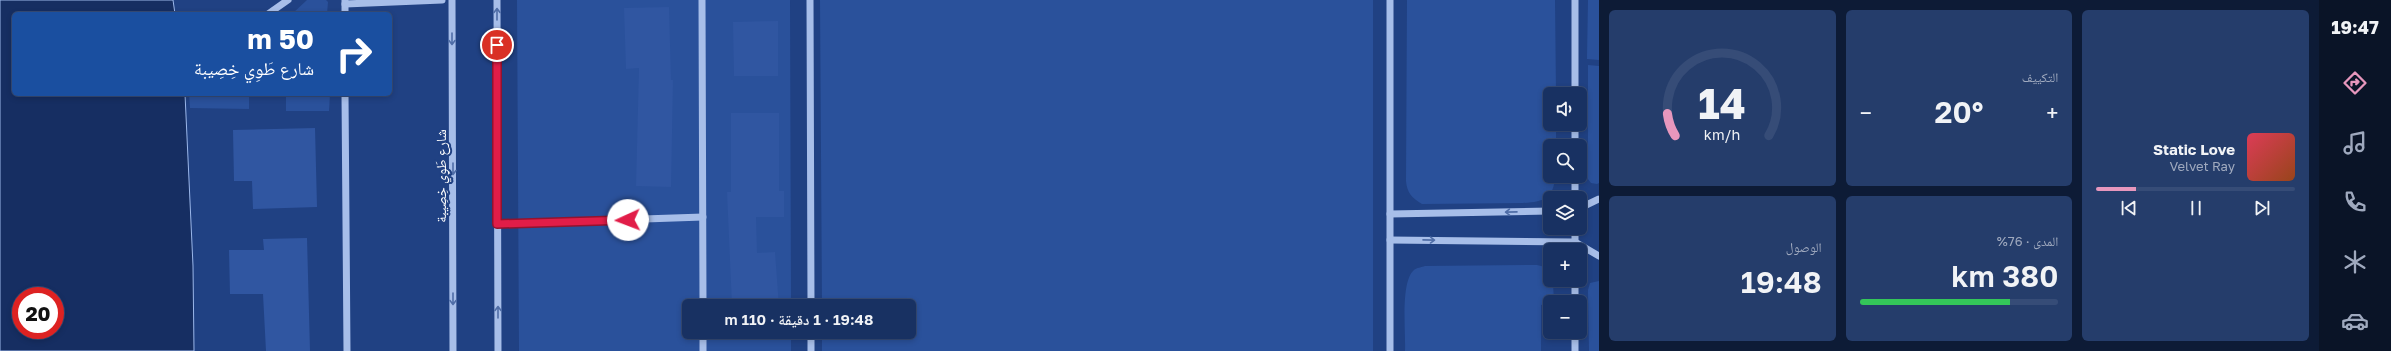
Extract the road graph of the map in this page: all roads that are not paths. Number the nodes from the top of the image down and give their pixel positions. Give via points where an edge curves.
1 (288, 0) edge
2 (442, 0) edge
3 (452, 0) edge
4 (497, 0) edge
5 (702, 0) edge
6 (810, 0) edge
7 (1390, 0) edge
8 (1575, 0) edge
9 (345, 2) edge
10 (271, 12) edge
11 (1575, 87) edge
12 (345, 96) edge
13 (1599, 199) edge
14 (1587, 205) edge
15 (1543, 211) edge
16 (1390, 214) junction
17 (703, 217) junction
18 (497, 224) junction
19 (1575, 235) edge
20 (1390, 240) junction
21 (1575, 242) junction
22 (1599, 256) edge
23 (703, 299) edge
24 (811, 299) edge
25 (703, 339) edge
26 (811, 339) edge
27 (1576, 339) edge
28 (348, 351) edge
29 (453, 351) edge
30 (498, 351) edge
31 (703, 351) edge
32 (811, 351) edge
33 (1390, 351) edge
34 (1576, 351) edge

1 - 10 street
2 - 9 street
3 -> 29 street, شارع طَوِي خِصِيبة
18 -> 4 street
5 - 17 street
6 - 24 street
7 - 16 street
8 - 11 street
12 - 28 street
13 - 14 street
15 -> 16 street
16 - 20 street
17 - 18 street
17 - 23 street
30 -> 18 street
19 - 21 street
20 -> 21 street
20 - 33 street
21 - 22 street
25 - 31 street
26 - 32 street
27 - 34 street

